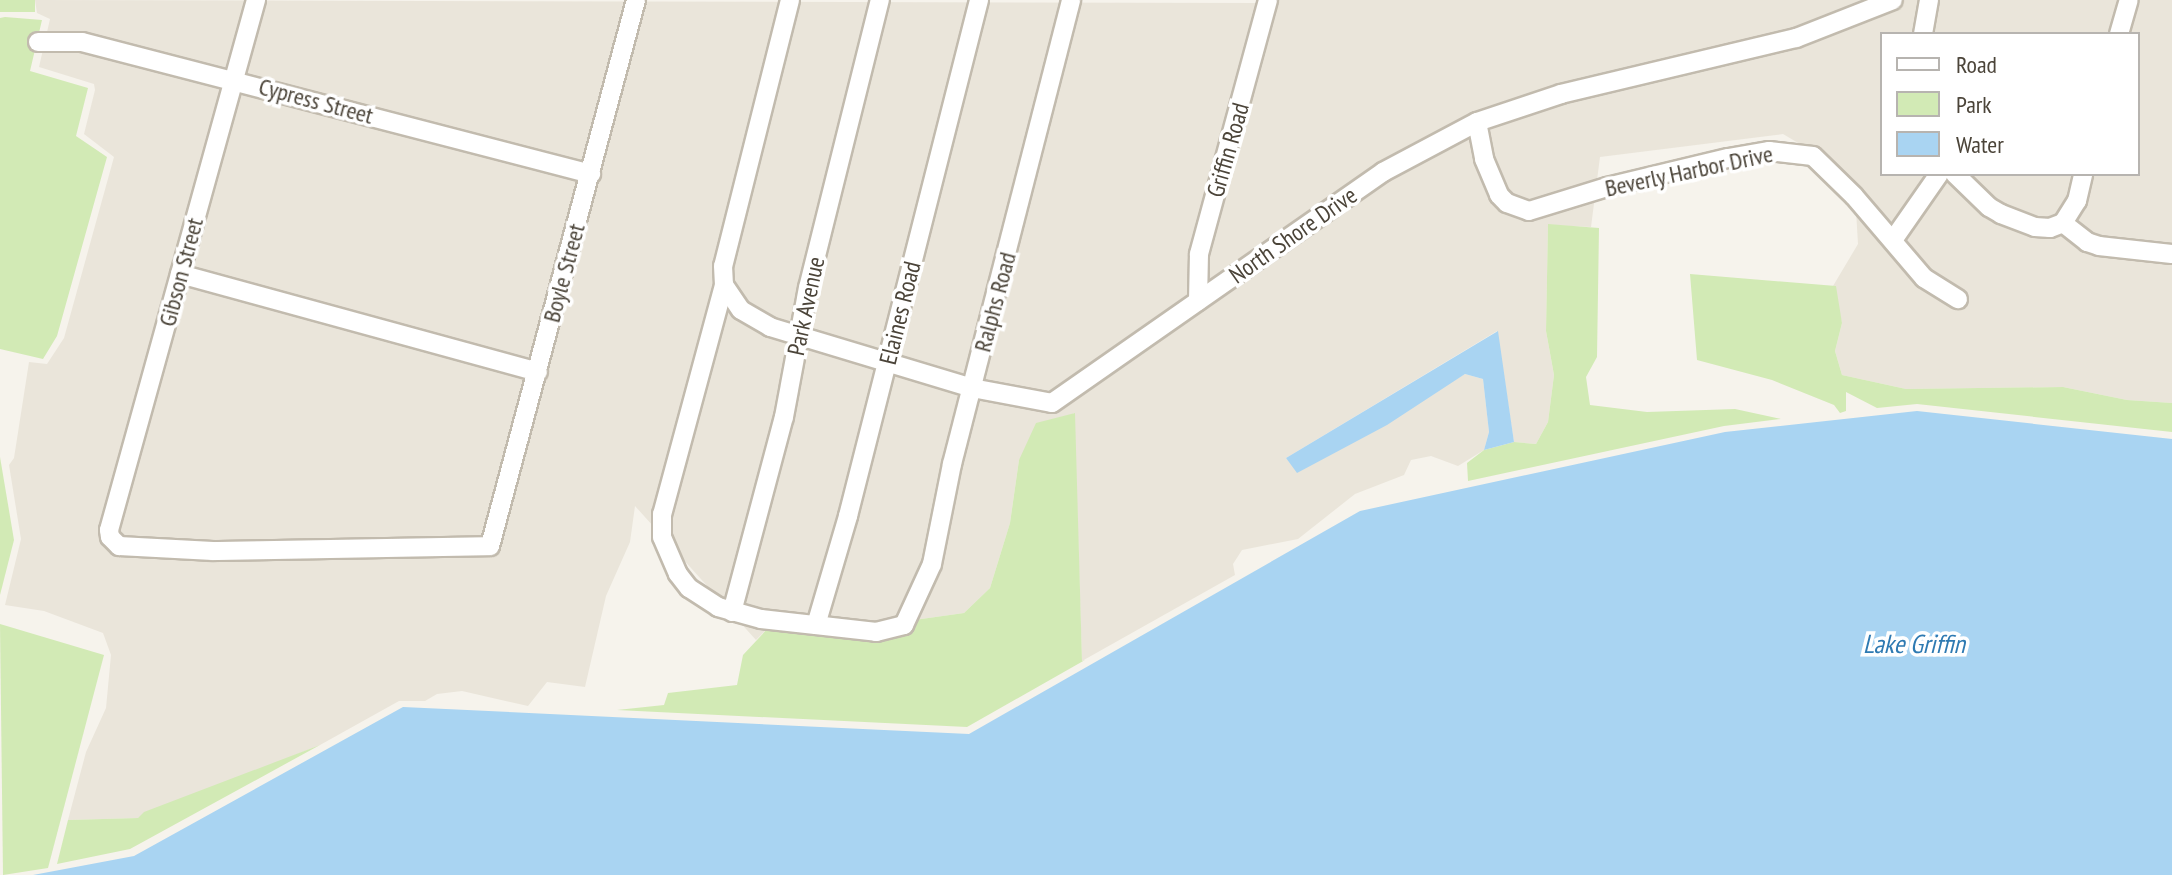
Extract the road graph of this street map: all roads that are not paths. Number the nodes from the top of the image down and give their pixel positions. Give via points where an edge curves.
1 (256, 0) edge
2 (636, 0) edge
3 (790, 0) edge
4 (880, 0) edge
5 (979, 0) edge
6 (1071, 0) edge
7 (1268, 0) edge
8 (1893, 0) edge
9 (1929, 0) edge
10 (2129, 0) edge
11 (1923, 32) edge
12 (2120, 32) edge
13 (38, 42) dead end
14 (234, 79) junction
15 (1477, 122) junction
16 (591, 174) junction
17 (1938, 176) edge
18 (1957, 176) edge
19 (2083, 176) edge
20 (2063, 223) junction
21 (1893, 240) junction
22 (2172, 254) edge
23 (180, 274) junction
24 (724, 285) junction
25 (1958, 299) dead end
26 (1198, 301) junction
27 (799, 336) junction
28 (887, 363) junction
29 (538, 372) junction
30 (972, 388) junction
31 (490, 546) joint
32 (732, 612) junction
33 (816, 625) junction

1 - 14 street, Gibson Street
2 - 16 street, Boyle Street
3 - 24 street via 723,266
4 - 27 street, Park Avenue
5 - 28 street, Elaines Road
6 - 30 street, Ralphs Road
7 - 26 street, Griffin Road via 1199,254
8 - 15 street, North Shore Drive via 1796,38 1561,94
9 - 11 street
10 - 12 street
13 - 14 street, Cypress Street via 82,42
14 - 16 street, Cypress Street
14 - 23 street, Gibson Street
15 - 21 street, Beverly Harbor Drive via 1499,195 1519,209 1541,209 1728,158 1789,151 1813,156 1825,166
15 - 26 street, North Shore Drive via 1383,172
16 - 29 street, Boyle Street
17 - 21 street
18 - 20 street via 2001,214 2035,227
19 - 20 street via 2077,201
20 - 22 street via 2099,246
21 - 25 street, Beverly Harbor Drive via 1924,278
23 - 29 street
23 - 31 street, Gibson Street via 109,530 114,543 164,551
24 - 27 street, North Shore Drive via 754,320
24 - 32 street via 662,514 662,537 689,588
26 - 30 street, North Shore Drive via 1052,403
27 - 28 street, North Shore Drive
27 - 32 street, Park Avenue via 784,417
28 - 30 street, North Shore Drive
28 - 33 street, Elaines Road
29 - 31 street, Boyle Street
30 - 33 street, Ralphs Road via 932,564 904,625 885,632
32 - 33 street

